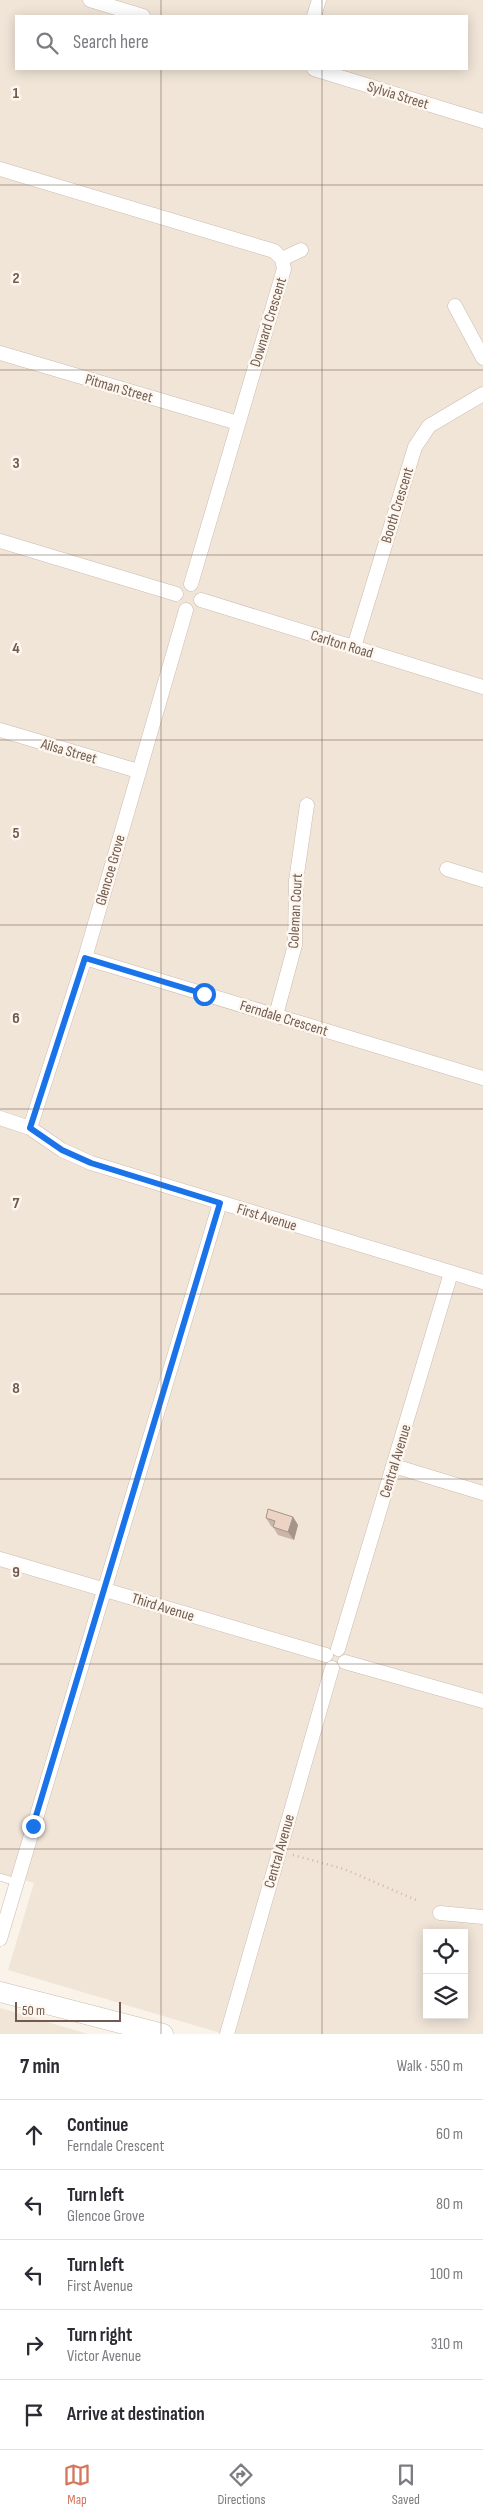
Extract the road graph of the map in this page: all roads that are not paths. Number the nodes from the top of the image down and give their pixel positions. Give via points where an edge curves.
1 (94, 0) edge
2 (319, 0) edge
3 (141, 15) edge
4 (314, 15) edge
5 (317, 70) edge
6 (483, 121) edge
7 (0, 168) edge
8 (301, 250) dead end
9 (282, 259) junction
10 (455, 306) dead end
11 (0, 353) edge
12 (483, 358) edge
13 (483, 394) edge
14 (238, 423) junction
15 (0, 541) edge
16 (191, 584) junction
17 (176, 594) junction
18 (201, 600) junction
19 (186, 610) junction
20 (354, 647) junction
21 (483, 687) edge
22 (0, 730) edge
23 (138, 771) junction
24 (308, 805) dead end
25 (448, 869) dead end
26 (483, 880) edge
27 (85, 958) junction
28 (276, 1015) junction
29 (483, 1078) edge
30 (0, 1118) edge
31 (30, 1128) junction
32 (220, 1203) junction
33 (451, 1272) junction
34 (483, 1282) edge
35 (394, 1466) junction
36 (483, 1493) edge
37 (0, 1559) edge
38 (105, 1590) junction
39 (332, 1652) junction
40 (345, 1662) junction
41 (332, 1668) junction
42 (483, 1701) edge
43 (0, 1877) edge
44 (16, 1882) junction
45 (440, 1913) dead end
46 (483, 1917) edge
47 (0, 1939) edge
48 (0, 1980) edge
49 (0, 1992) edge
50 (107, 2019) junction
51 (163, 2034) edge
52 (227, 2034) edge

1 - 3 street
2 - 4 street
5 - 6 street, Sylvia Street
7 - 9 street, Downard Crescent via 274,251
8 - 9 street
9 - 14 street, Downard Crescent via 284,269
10 - 12 street
11 - 14 street, Pitman Street
13 - 20 street, Booth Crescent via 429,426 415,447
14 - 16 street, Downard Crescent
15 - 17 street
16 - 17 street via 183,585
16 - 18 street via 200,592
17 - 19 street via 179,606
18 - 19 street via 197,607
18 - 20 street, Carlton Road
19 - 23 street, Glencoe Grove
20 - 21 street, Carlton Road
22 - 23 street, Ailsa Street
23 - 27 street, Glencoe Grove
24 - 28 street, Coleman Court via 296,881 295,945
25 - 26 street
27 - 28 street, Ferndale Crescent
27 - 31 street, Glencoe Grove
28 - 29 street, Ferndale Crescent
30 - 31 street, First Avenue
31 - 32 street, First Avenue via 62,1150 91,1163
32 - 33 street, First Avenue
32 - 38 street
33 - 34 street, First Avenue
33 - 35 street, Central Avenue
35 - 36 street
35 - 39 street, Central Avenue
37 - 38 street, Third Avenue
38 - 39 street, Third Avenue
38 - 44 street
39 - 40 street via 344,1652
39 - 41 street via 327,1665
40 - 41 street via 340,1668
40 - 42 street
41 - 52 street, Central Avenue
43 - 44 lane
44 - 47 street
45 - 46 street
48 - 50 main road
49 - 50 main road
50 - 51 main road

